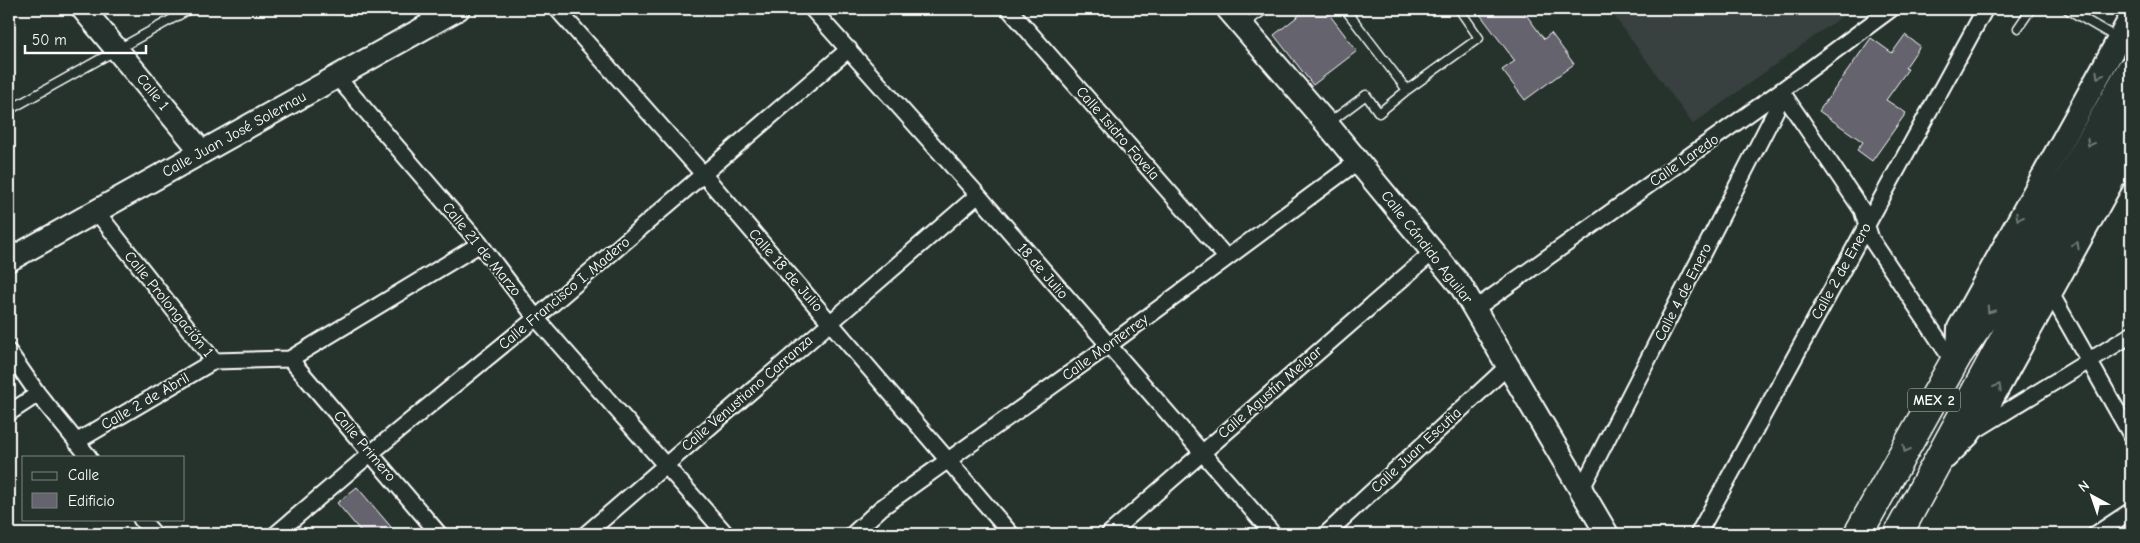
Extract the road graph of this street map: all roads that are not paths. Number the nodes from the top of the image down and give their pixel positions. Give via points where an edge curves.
1 (83, 9) edge
2 (190, 9) edge
3 (458, 9) edge
4 (557, 9) edge
5 (812, 9) edge
6 (1010, 9) edge
7 (1266, 9) edge
8 (1345, 9) edge
9 (1459, 9) edge
10 (1891, 9) edge
11 (1985, 9) edge
12 (2032, 9) edge
13 (2067, 9) edge
14 (431, 15) edge
15 (1235, 17) edge
16 (2131, 17) edge
17 (2018, 28) dead end
18 (2119, 40) junction
19 (118, 49) junction
20 (849, 49) junction
21 (2131, 70) edge
22 (337, 77) junction
23 (1407, 90) junction
24 (1784, 90) junction
25 (9, 110) edge
26 (2131, 111) edge
27 (1327, 124) junction
28 (2131, 147) edge
29 (202, 152) junction
30 (1358, 161) junction
31 (704, 175) junction
32 (978, 195) junction
33 (96, 211) junction
34 (1867, 225) junction
35 (480, 244) junction
36 (1433, 252) junction
37 (1226, 257) junction
38 (9, 260) edge
39 (2036, 278) junction
40 (1475, 308) junction
41 (536, 318) junction
42 (830, 321) junction
43 (2131, 335) edge
44 (1108, 346) junction
45 (9, 352) edge
46 (290, 359) junction
47 (1956, 359) junction
48 (2088, 360) junction
49 (214, 361) junction
50 (1507, 367) junction
51 (38, 394) junction
52 (9, 413) edge
53 (1968, 435) junction
54 (2131, 435) edge
55 (76, 442) junction
56 (1201, 452) junction
57 (371, 453) junction
58 (88, 456) edge
59 (949, 460) junction
60 (664, 465) junction
61 (1936, 466) junction
62 (1581, 490) junction
63 (2131, 511) edge
64 (142, 520) edge
65 (1601, 531) edge
66 (154, 534) edge
67 (276, 534) edge
68 (439, 534) edge
69 (586, 534) edge
70 (726, 534) edge
71 (853, 534) edge
72 (1011, 534) edge
73 (1109, 534) edge
74 (1273, 534) edge
75 (1326, 534) edge
76 (1698, 534) edge
77 (1858, 534) edge
78 (1898, 534) edge
79 (2096, 534) edge

1 - 19 street, Calle 1
2 - 19 lane
3 - 14 street, Calle Juan José Solernau
4 - 31 street, Calle 18 de Julio
5 - 20 street, 18 de Julio
6 - 37 street, Calle Isidro Favela
7 - 15 lane
8 - 23 lane
9 - 23 lane via 1480,38
10 - 24 street, Calle Laredo
11 - 34 street, Calle 2 de Enero
12 - 17 lane
13 - 18 lane
14 - 22 street, Calle Juan José Solernau
15 - 27 street, Calle Cándido Aguilar
16 - 18 street
18 -> 47 street via 1959,328
19 - 25 lane
19 - 29 street, Calle 1
20 - 31 street, Calle Francisco I. Madero
20 - 32 street, 18 de Julio
21 -> 39 highway, MEX 2
22 - 29 street, Calle Juan José Solernau
22 - 35 street, Calle 21 de Marzo
23 - 27 lane via 1378,113 1366,95
24 - 34 street via 1862,210
24 - 40 street, Calle Laredo
24 - 62 street, Calle 4 de Enero
26 - 39 highway, MEX 2
27 - 30 street, Calle Cándido Aguilar
39 -> 28 street
29 - 33 street, Calle Juan José Solernau
30 - 36 street, Calle Cándido Aguilar
30 - 37 street, Calle Monterrey
31 - 41 street, Calle Francisco I. Madero
31 - 42 street, Calle 18 de Julio
32 - 42 street, Calle Venustiano Carranza
32 - 44 street, 18 de Julio
33 - 38 street, Calle Juan José Solernau
33 - 49 street, Calle Prolongación 1
34 - 47 street via 1871,239
34 - 76 street, Calle 2 de Enero
35 - 41 street, Calle 21 de Marzo
35 - 46 street
36 - 40 street, Calle Cándido Aguilar
36 - 56 street, Calle Agustín Melgar
37 - 44 street, Calle Monterrey
39 -> 47 highway, MEX 2
39 - 48 street
53 -> 39 street via 1988,406
39 - 61 highway, MEX 2
40 - 50 street, Calle Cándido Aguilar
41 - 57 street, Calle Francisco I. Madero
41 - 60 street, Calle 21 de Marzo
42 - 59 street, Calle 18 de Julio
42 - 60 street, Calle Venustiano Carranza
43 - 48 street
44 - 56 street, 18 de Julio
44 - 59 street, Calle Monterrey
45 - 51 street
46 - 49 street, Calle Prolongación 1
46 - 57 street, Calle Primero
47 -> 77 highway, MEX 2
48 - 53 street
48 - 54 street
49 - 55 street, Calle 2 de Abril
50 - 62 street, Calle Cándido Aguilar
50 - 75 street, Calle Juan Escutia
51 - 52 street
51 - 55 street
53 - 61 street
55 - 58 street
56 - 73 street, Calle Agustín Melgar
56 - 74 street, 18 de Julio
57 - 67 street, Calle Francisco I. Madero
57 - 68 street, Calle Primero
59 - 71 street, Calle Monterrey via 881,508
59 - 72 street, Calle 18 de Julio
60 - 69 street, Calle Venustiano Carranza
60 - 70 street, Calle 21 de Marzo
61 - 78 highway, MEX 2
62 - 65 street, Calle Cándido Aguilar
63 - 79 street
64 - 66 street

